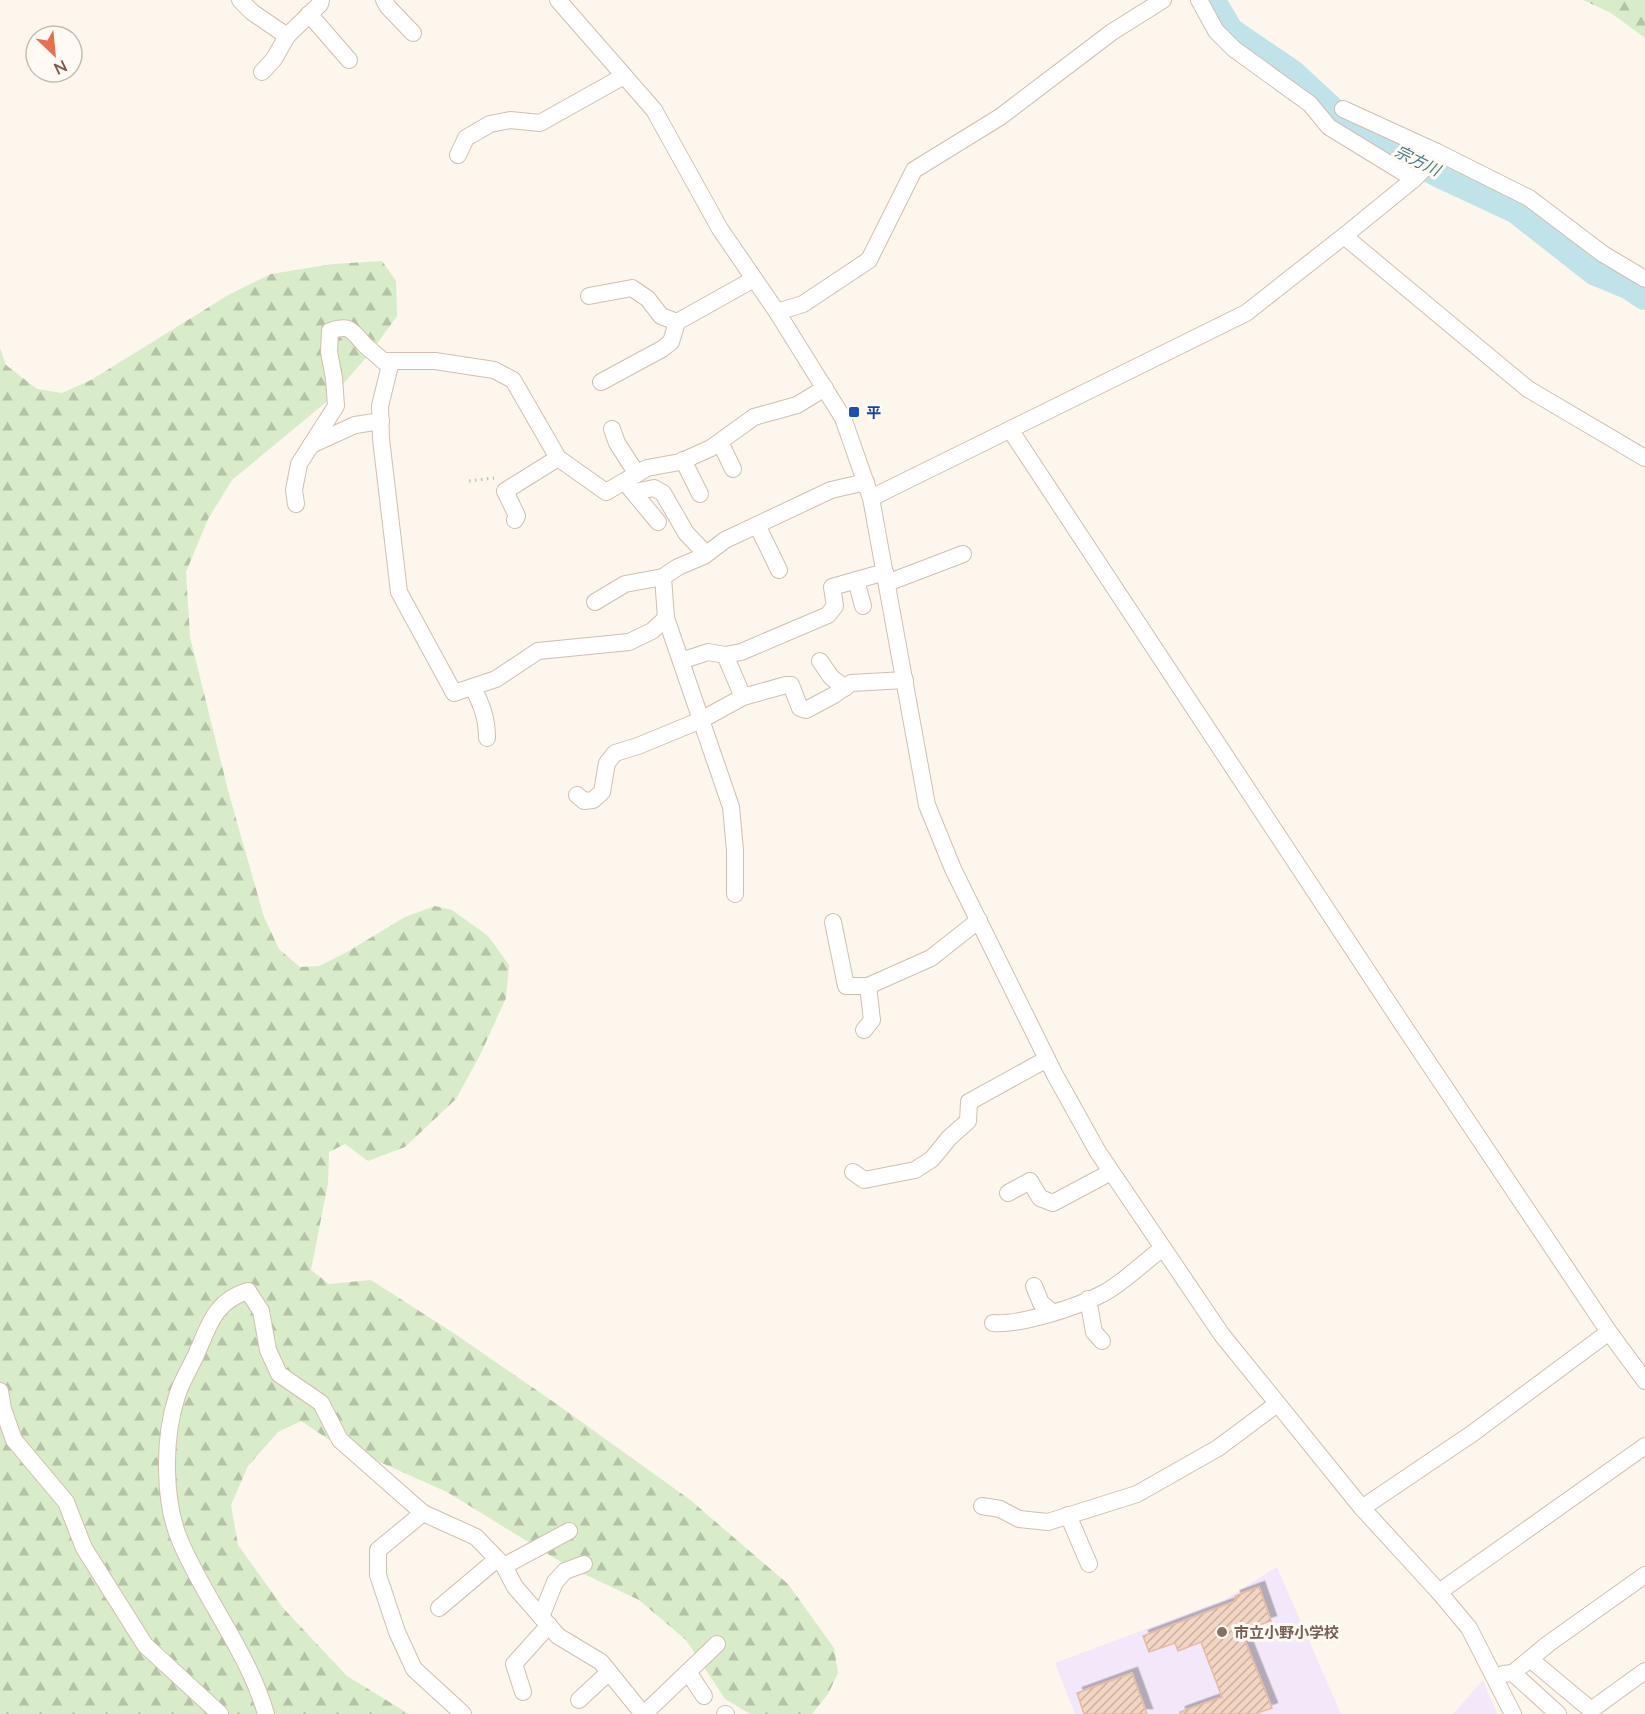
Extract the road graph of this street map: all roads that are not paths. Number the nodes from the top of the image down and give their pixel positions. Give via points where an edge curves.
1 (240, 0) edge
2 (321, 0) edge
3 (384, 0) edge
4 (558, 0) edge
5 (1163, 0) edge
6 (1198, 0) edge
7 (309, 14) junction
8 (413, 33) dead end
9 (287, 36) junction
10 (349, 60) dead end
11 (262, 72) dead end
12 (624, 76) junction
13 (1343, 110) dead end
14 (458, 154) dead end
15 (1435, 156) junction
16 (1416, 177) junction
17 (1344, 236) junction
18 (754, 279) junction
19 (1645, 279) edge
20 (589, 296) dead end
21 (777, 312) junction
22 (677, 322) junction
23 (391, 361) junction
24 (601, 382) dead end
25 (825, 388) junction
26 (381, 421) junction
27 (612, 429) dead end
28 (1011, 431) junction
29 (720, 442) junction
30 (311, 446) junction
31 (558, 458) junction
32 (1645, 458) edge
33 (683, 460) junction
34 (733, 469) dead end
35 (632, 482) junction
36 (866, 482) junction
37 (700, 494) dead end
38 (872, 498) junction
39 (296, 504) dead end
40 (515, 520) dead end
41 (658, 522) dead end
42 (757, 525) junction
43 (706, 554) junction
44 (963, 554) dead end
45 (779, 570) dead end
46 (663, 577) junction
47 (886, 578) junction
48 (856, 580) junction
49 (595, 602) dead end
50 (863, 606) dead end
51 (666, 618) junction
52 (724, 656) junction
53 (681, 661) junction
54 (820, 661) dead end
55 (904, 680) junction
56 (845, 687) junction
57 (473, 688) junction
58 (743, 697) junction
59 (701, 720) junction
60 (487, 738) dead end
61 (577, 795) dead end
62 (735, 894) dead end
63 (979, 920) junction
64 (833, 922) dead end
65 (868, 986) junction
66 (864, 1030) dead end
67 (1047, 1059) junction
68 (853, 1172) dead end
69 (1111, 1172) junction
70 (1008, 1193) dead end
71 (1163, 1248) junction
72 (1034, 1286) dead end
73 (1088, 1299) junction
74 (1052, 1312) junction
75 (993, 1323) dead end
76 (1610, 1332) junction
77 (1102, 1341) dead end
78 (1645, 1381) edge
79 (0, 1391) edge
80 (1277, 1404) junction
81 (1645, 1446) edge
82 (982, 1506) dead end
83 (1362, 1508) junction
84 (423, 1513) junction
85 (1068, 1515) junction
86 (569, 1531) dead end
87 (501, 1563) junction
88 (1089, 1563) dead end
89 (584, 1564) dead end
90 (1645, 1575) edge
91 (1439, 1592) junction
92 (439, 1608) dead end
93 (545, 1621) junction
94 (717, 1644) dead end
95 (1530, 1659) junction
96 (1645, 1671) edge
97 (609, 1672) junction
98 (688, 1672) junction
99 (1513, 1673) junction
100 (1494, 1674) junction
101 (523, 1692) dead end
102 (704, 1696) dead end
103 (579, 1700) dead end
104 (220, 1714) edge
105 (266, 1714) edge
106 (463, 1714) edge
107 (644, 1714) edge
108 (1513, 1714) edge
109 (1558, 1714) edge

1 - 9 street
2 - 7 street
3 - 8 street
4 - 12 street
5 - 21 street via 1112,32 1000,117 914,170 869,260 803,304
6 - 16 street via 1216,31 1234,49 1310,104 1329,127
7 - 9 street
7 - 10 street
9 - 11 street
12 - 14 street via 540,123 510,120 490,124 466,138
12 - 18 street via 654,110 720,229
13 - 15 street
15 - 16 street
15 - 19 street via 1529,198 1603,254
16 - 17 street
17 - 28 street via 1246,313
17 - 32 street via 1528,389
18 - 21 street
18 - 22 street
20 - 22 street via 632,288 648,298 661,316
21 - 25 street
22 - 24 street via 671,342
23 - 26 street
23 - 30 street via 383,361 352,329 330,331 336,406
23 - 31 street via 435,361 494,370 513,380
25 - 29 street via 797,405 754,417
25 - 36 street via 843,418
26 - 30 street via 355,425
26 - 57 street via 399,592 454,693
27 - 35 street
28 - 38 street
28 - 76 street
29 - 33 street
29 - 34 street
30 - 39 street via 299,464 294,490
31 - 35 street via 606,492
31 - 40 street via 505,491 517,516
33 - 35 street via 647,468
33 - 37 street
35 - 41 street
35 - 43 street via 663,493 686,533
36 - 38 street
36 - 42 street via 831,490
38 - 47 street
42 - 43 street
42 - 45 street
43 - 46 street
44 - 47 street
46 - 49 street via 625,584
46 - 51 street
47 - 48 street
47 - 55 street
48 - 50 street
48 - 52 street via 832,587 836,606 828,615
51 - 53 street
51 - 57 street via 652,631 629,642 538,651 496,679
52 - 53 street via 708,652
52 - 58 street
53 - 59 street
54 - 56 street via 831,677
55 - 56 street via 851,683
55 - 63 street via 927,805
56 - 58 street via 806,710 800,708 791,685
57 - 60 street via 485,714
58 - 59 street
59 - 61 street via 615,753 607,763 602,792 593,800 584,801
59 - 62 street via 731,807
63 - 65 street via 931,958
63 - 67 street
64 - 65 street via 846,986
65 - 66 street via 872,1020
67 - 68 street via 969,1102 968,1120 932,1159 915,1170 864,1180
67 - 69 street
69 - 70 street via 1053,1203 1040,1198 1030,1181
69 - 71 street
71 - 73 street via 1104,1292
71 - 80 street via 1222,1335
72 - 74 street via 1041,1303
73 - 74 street
73 - 77 street via 1094,1332
74 - 75 street via 1009,1324
76 - 78 street
76 - 83 street via 1473,1433
79 - 104 street via 14,1440 66,1502 84,1548 145,1645
80 - 83 street
80 - 85 street via 1218,1448 1137,1494
81 - 91 street
82 - 85 street via 1000,1509 1019,1519 1048,1522
83 - 91 street
84 - 87 street via 476,1537
84 - 105 street via 340,1440 321,1403 279,1374 268,1350 261,1311 248,1291 232,1296 213,1316 177,1396 168,1443 167,1491 180,1542 243,1658
84 - 106 street via 378,1550 378,1575 414,1669
85 - 88 street
86 - 87 street
87 - 92 street
87 - 93 street via 515,1587
89 - 93 street via 565,1571 555,1582
90 - 95 street
91 - 100 street via 1469,1628
93 - 97 street via 558,1636 601,1662
93 - 101 street via 514,1664
94 - 98 street
95 - 96 street via 1591,1710
95 - 99 street
97 - 103 street
97 - 107 street
98 - 102 street
98 - 107 street
99 - 100 street
99 - 109 street
100 - 108 street

